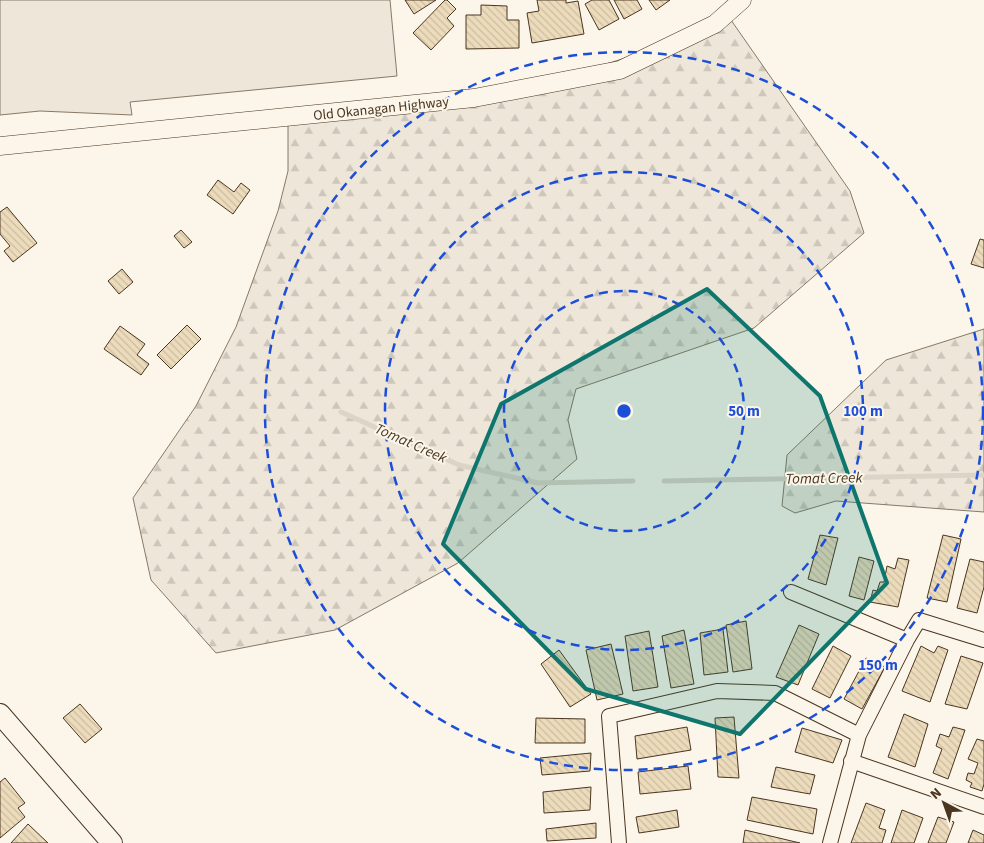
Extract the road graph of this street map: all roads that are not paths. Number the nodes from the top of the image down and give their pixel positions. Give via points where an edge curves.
1 (742, 0) edge
2 (0, 146) edge
3 (791, 592) dead end
4 (907, 640) junction
5 (984, 640) edge
6 (0, 714) edge
7 (860, 734) junction
8 (851, 761) junction
9 (984, 807) edge
10 (112, 843) edge
11 (619, 843) edge
12 (830, 843) edge

1 - 2 street, Old Okanagan Highway via 715,24 620,70 474,98
3 - 4 street
4 - 5 street via 919,620
4 - 7 street
6 - 10 main road
7 - 8 street
7 - 11 street via 775,693 716,691 609,716
8 - 9 street
8 - 12 street

